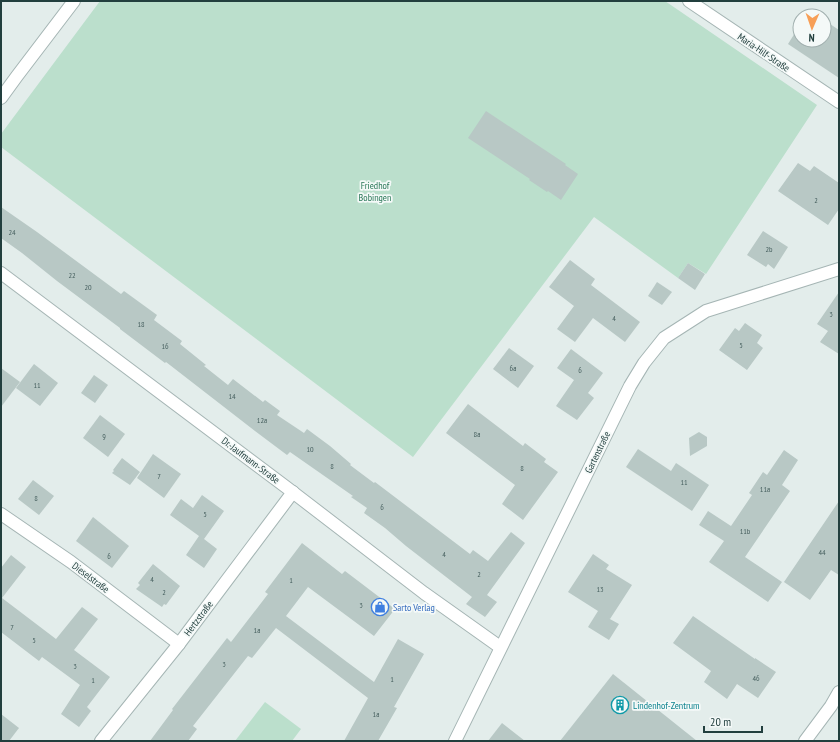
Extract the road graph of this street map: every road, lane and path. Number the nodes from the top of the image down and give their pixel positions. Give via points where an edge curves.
1 (74, 1) edge
2 (689, 1) edge
3 (1, 98) edge
4 (839, 102) edge
5 (839, 270) edge
6 (1, 273) edge
7 (294, 492) junction
8 (1, 514) edge
9 (179, 644) junction
10 (500, 647) junction
11 (839, 692) edge
12 (835, 708) edge
13 (101, 741) edge
14 (455, 741) edge
15 (805, 741) edge

1 - 3 street
2 - 4 street, Maria-Hilf-Straße
5 - 10 street, Gartenstraße via 706,311 664,338 630,386
6 - 7 street, Dr.-Jaufmann-Straße
7 - 9 street, Hertzstraße
7 - 10 street, Dr.-Jaufmann-Straße via 424,593
8 - 9 street, Dieselstraße via 71,562
9 - 13 street, Hertzstraße
10 - 14 street, Gartenstraße
11 - 12 street
12 - 15 street

